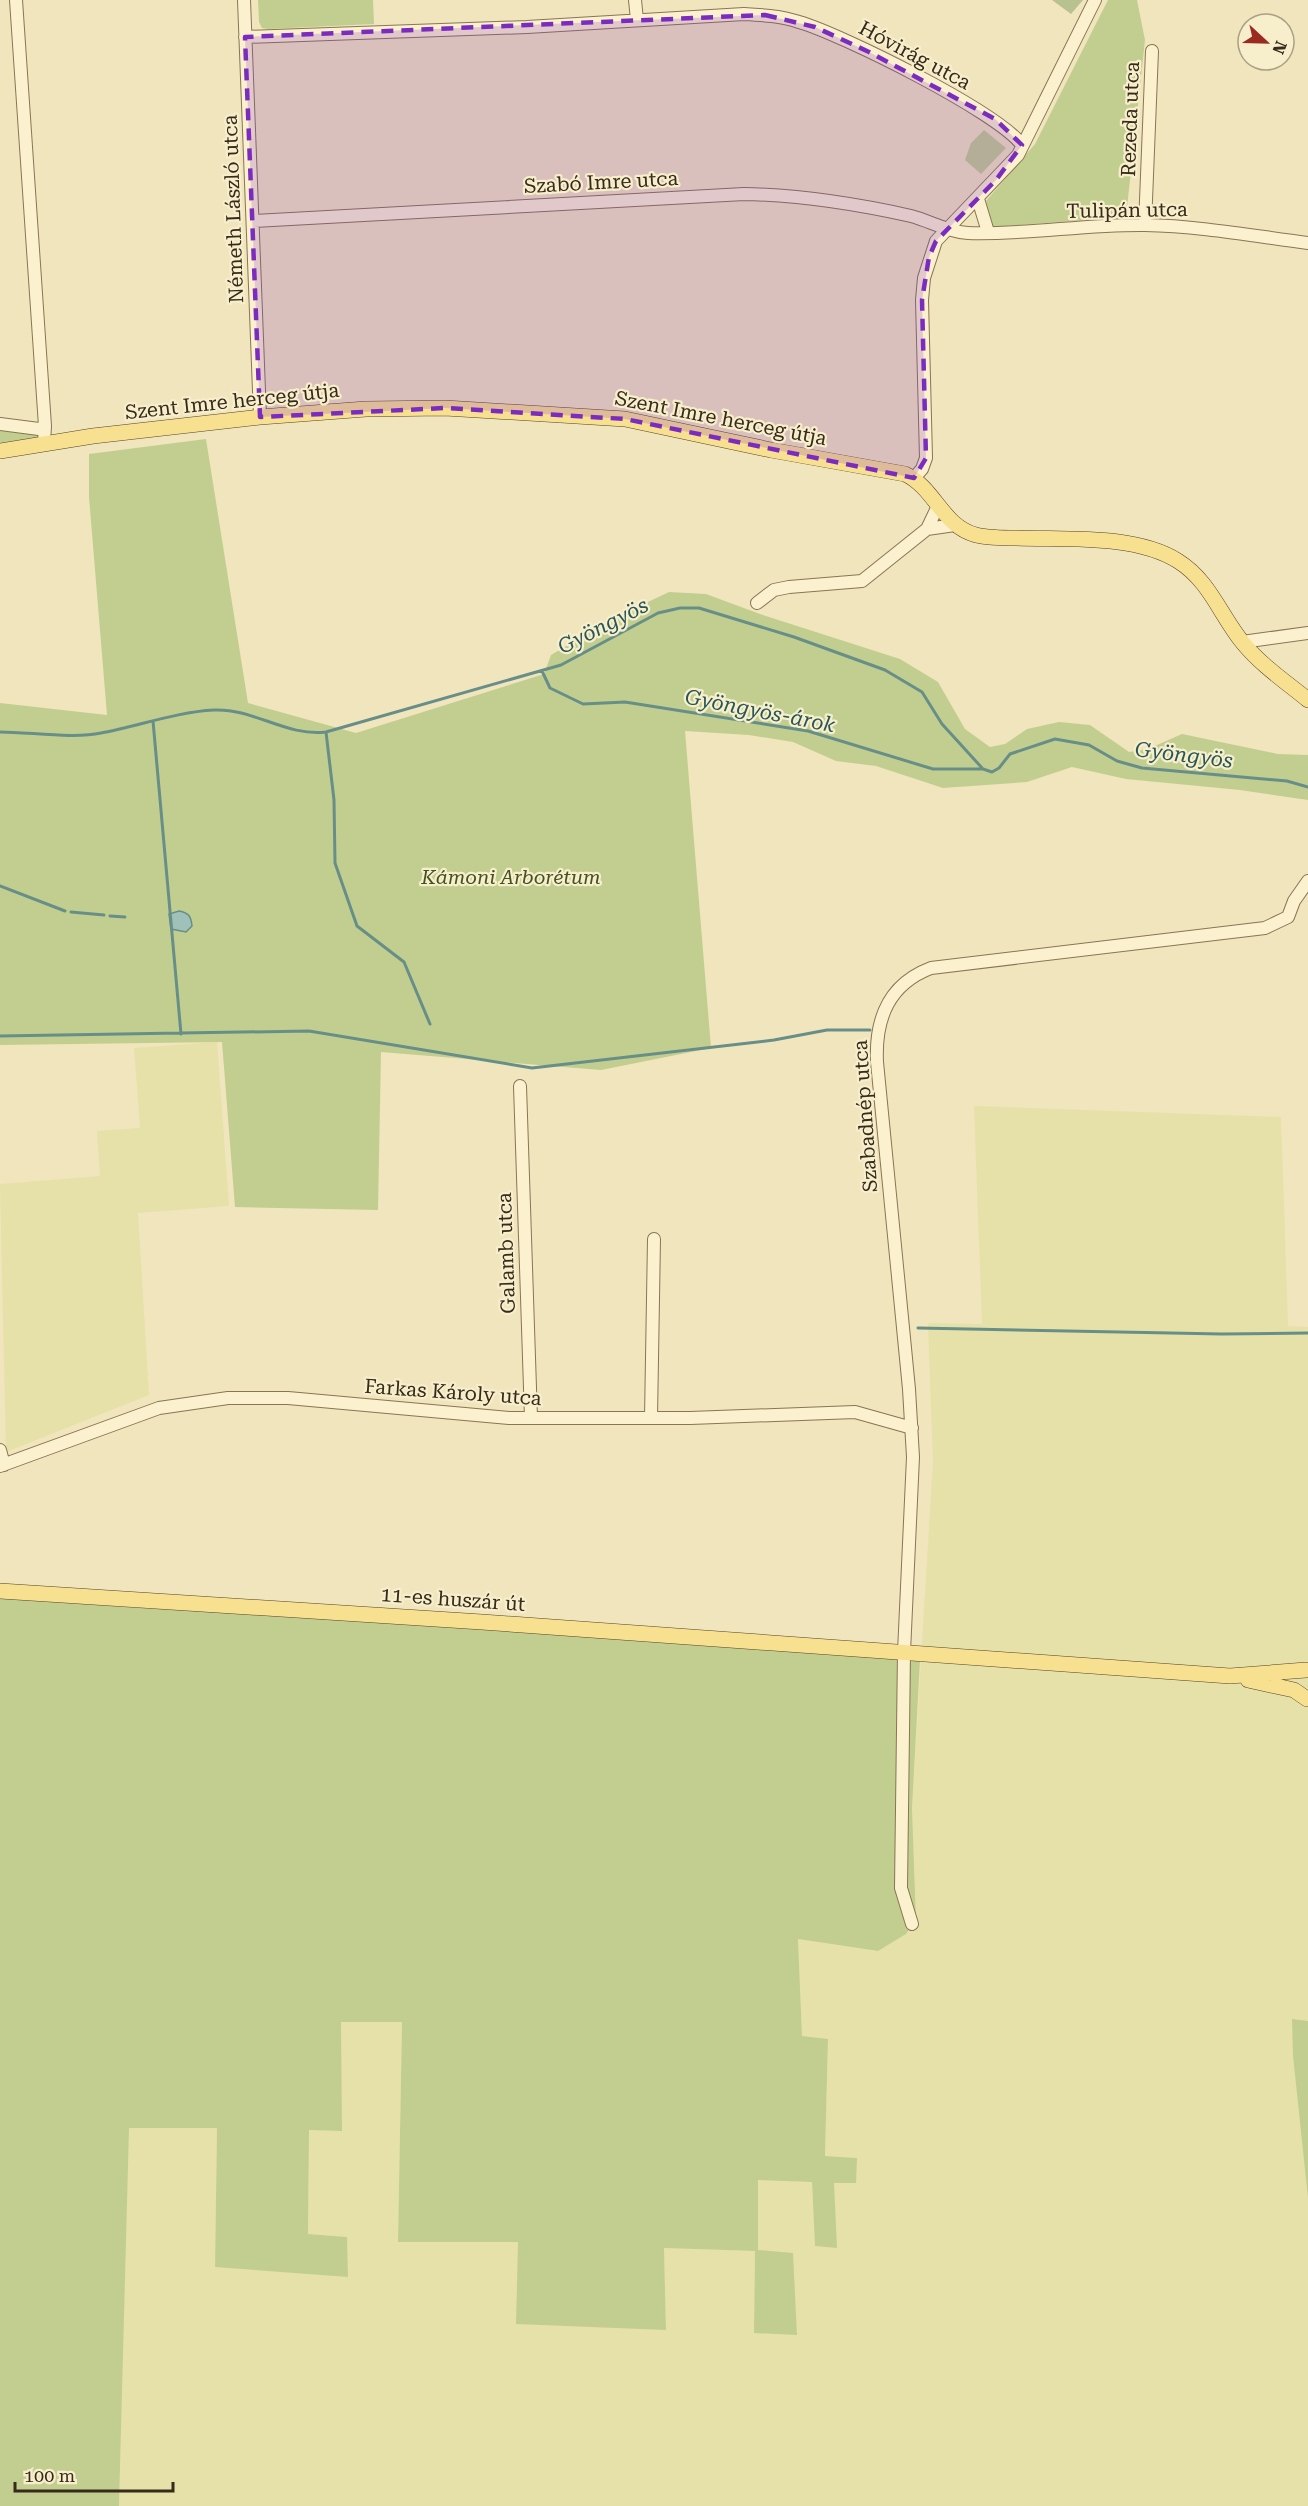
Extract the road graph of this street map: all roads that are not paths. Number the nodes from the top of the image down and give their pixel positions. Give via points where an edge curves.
1 (16, 0) edge
2 (244, 0) edge
3 (635, 0) edge
4 (1095, 0) edge
5 (637, 20) junction
6 (244, 37) junction
7 (1152, 51) dead end
8 (1022, 145) junction
9 (978, 199) junction
10 (254, 221) junction
11 (1145, 225) junction
12 (947, 229) junction
13 (988, 232) junction
14 (1308, 243) edge
15 (260, 417) junction
16 (0, 424) edge
17 (45, 426) junction
18 (44, 443) junction
19 (0, 452) edge
20 (914, 478) junction
21 (938, 506) junction
22 (955, 525) junction
23 (927, 530) junction
24 (757, 603) dead end
25 (1308, 633) edge
26 (1242, 642) junction
27 (1308, 700) edge
28 (1308, 881) edge
29 (520, 1086) dead end
30 (654, 1239) dead end
31 (531, 1418) junction
32 (651, 1418) junction
33 (912, 1428) junction
34 (0, 1449) edge
35 (2, 1466) edge
36 (0, 1592) edge
37 (904, 1652) junction
38 (1307, 1668) edge
39 (1230, 1676) junction
40 (1307, 1700) edge
41 (912, 1924) dead end

1 - 17 street
2 - 6 street, Németh László utca
3 - 5 street
4 - 8 street
5 - 6 street, Hóvirág utca
5 - 8 street, Hóvirág utca via 744,14 799,22 850,43 965,103 994,120
6 - 10 street, Németh László utca
7 - 11 street, Rezeda utca
8 - 9 street
9 - 12 street
9 - 13 street
10 - 12 street, Szabó Imre utca via 744,194 798,197 912,216
10 - 15 street, Németh László utca
11 - 13 street, Tulipán utca via 1040,233
11 - 14 street, Tulipán utca
12 - 13 street, Tulipán utca
12 - 20 street via 936,241 924,278 926,458
15 - 18 main road, Szent Imre herceg útja
15 - 20 main road, Szent Imre herceg útja via 416,407 625,419 790,454 891,470
16 - 17 street via 39,429
17 - 18 street
18 - 19 main road, Szent Imre herceg útja
20 - 21 main road
21 - 22 main road
21 - 23 street
22 - 23 street
22 - 26 main road via 976,535 1120,543 1156,550 1176,560 1204,583
23 - 24 street via 862,581 774,590
25 - 26 street
26 - 27 main road
28 - 33 street, Szabadnép utca via 1288,917 1265,928 942,965 918,973 895,990 879,1019 876,1048
29 - 31 street, Galamb utca
30 - 32 street
31 - 32 street, Farkas Károly utca
31 - 35 street, Farkas Károly utca via 288,1398 201,1400 159,1408
32 - 33 street, Farkas Károly utca via 855,1412
33 - 37 street, Szabadnép utca
34 - 35 street
36 - 37 main road, 11-es huszár út
37 - 39 main road, 11-es huszár út
37 - 41 street, Szabadnép utca via 901,1888
38 - 39 main road
38 - 40 main road via 1303,1689
39 - 40 main road via 1294,1690

